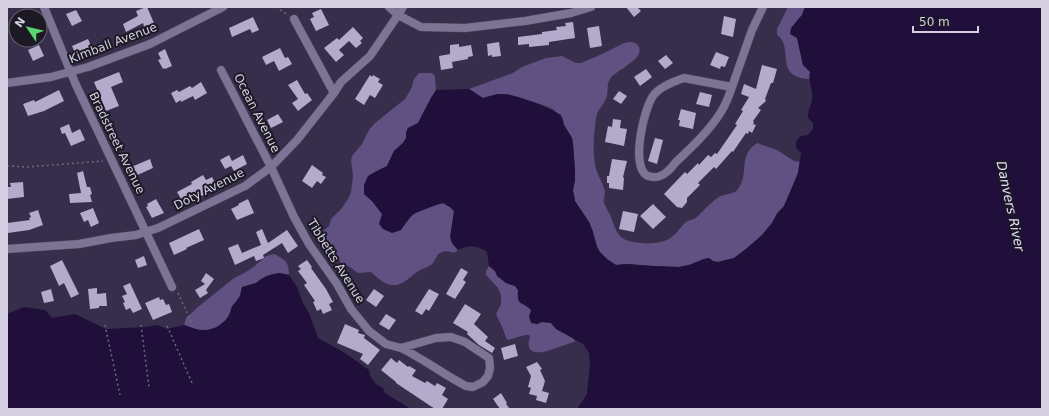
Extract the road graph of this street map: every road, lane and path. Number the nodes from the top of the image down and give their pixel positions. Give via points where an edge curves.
1 (44, 7) edge
2 (223, 7) edge
3 (276, 7) edge
4 (389, 7) edge
5 (403, 7) edge
6 (591, 7) edge
7 (763, 7) edge
8 (398, 15) junction
9 (294, 20) joint
10 (221, 70) dead end
11 (71, 72) junction
12 (7, 83) edge
13 (732, 87) junction
14 (334, 93) junction
15 (112, 160) junction
16 (7, 166) edge
17 (271, 167) junction
18 (146, 231) junction
19 (7, 250) edge
20 (172, 287) joint
21 (105, 325) dead end
22 (141, 325) dead end
23 (167, 326) dead end
24 (193, 326) dead end
25 (401, 348) junction
26 (193, 385) dead end
27 (149, 387) dead end
28 (120, 395) dead end

1 - 11 street, Bradstreet Avenue
2 - 11 street, Kimball Avenue via 150,44
3 - 9 path
4 - 8 street
5 - 8 street, Doty Avenue
6 - 8 street via 525,21 465,28 420,27
7 - 13 street
8 - 14 street, Doty Avenue via 370,56 341,82
9 - 14 street
10 - 17 street, Ocean Avenue
11 - 12 street, Kimball Avenue via 51,78
11 - 15 street, Bradstreet Avenue
13 - 13 street via 710,127 683,156 658,177 646,174 641,168 639,157 640,138 653,95 684,78
14 - 17 street, Doty Avenue via 297,140
15 - 16 path via 27,167
15 - 18 street, Bradstreet Avenue
17 - 18 street, Doty Avenue via 245,186 158,228
17 - 25 street, Tibbetts Avenue via 309,244 351,309 369,331 386,344
18 - 19 street, Doty Avenue via 136,235 79,244
18 - 20 street, Bradstreet Avenue
20 - 24 path via 178,293
21 - 28 path
22 - 27 path
23 - 26 path
25 - 25 street, Tibbetts Avenue via 436,338 451,337 465,342 489,358 488,376 473,387 466,386

